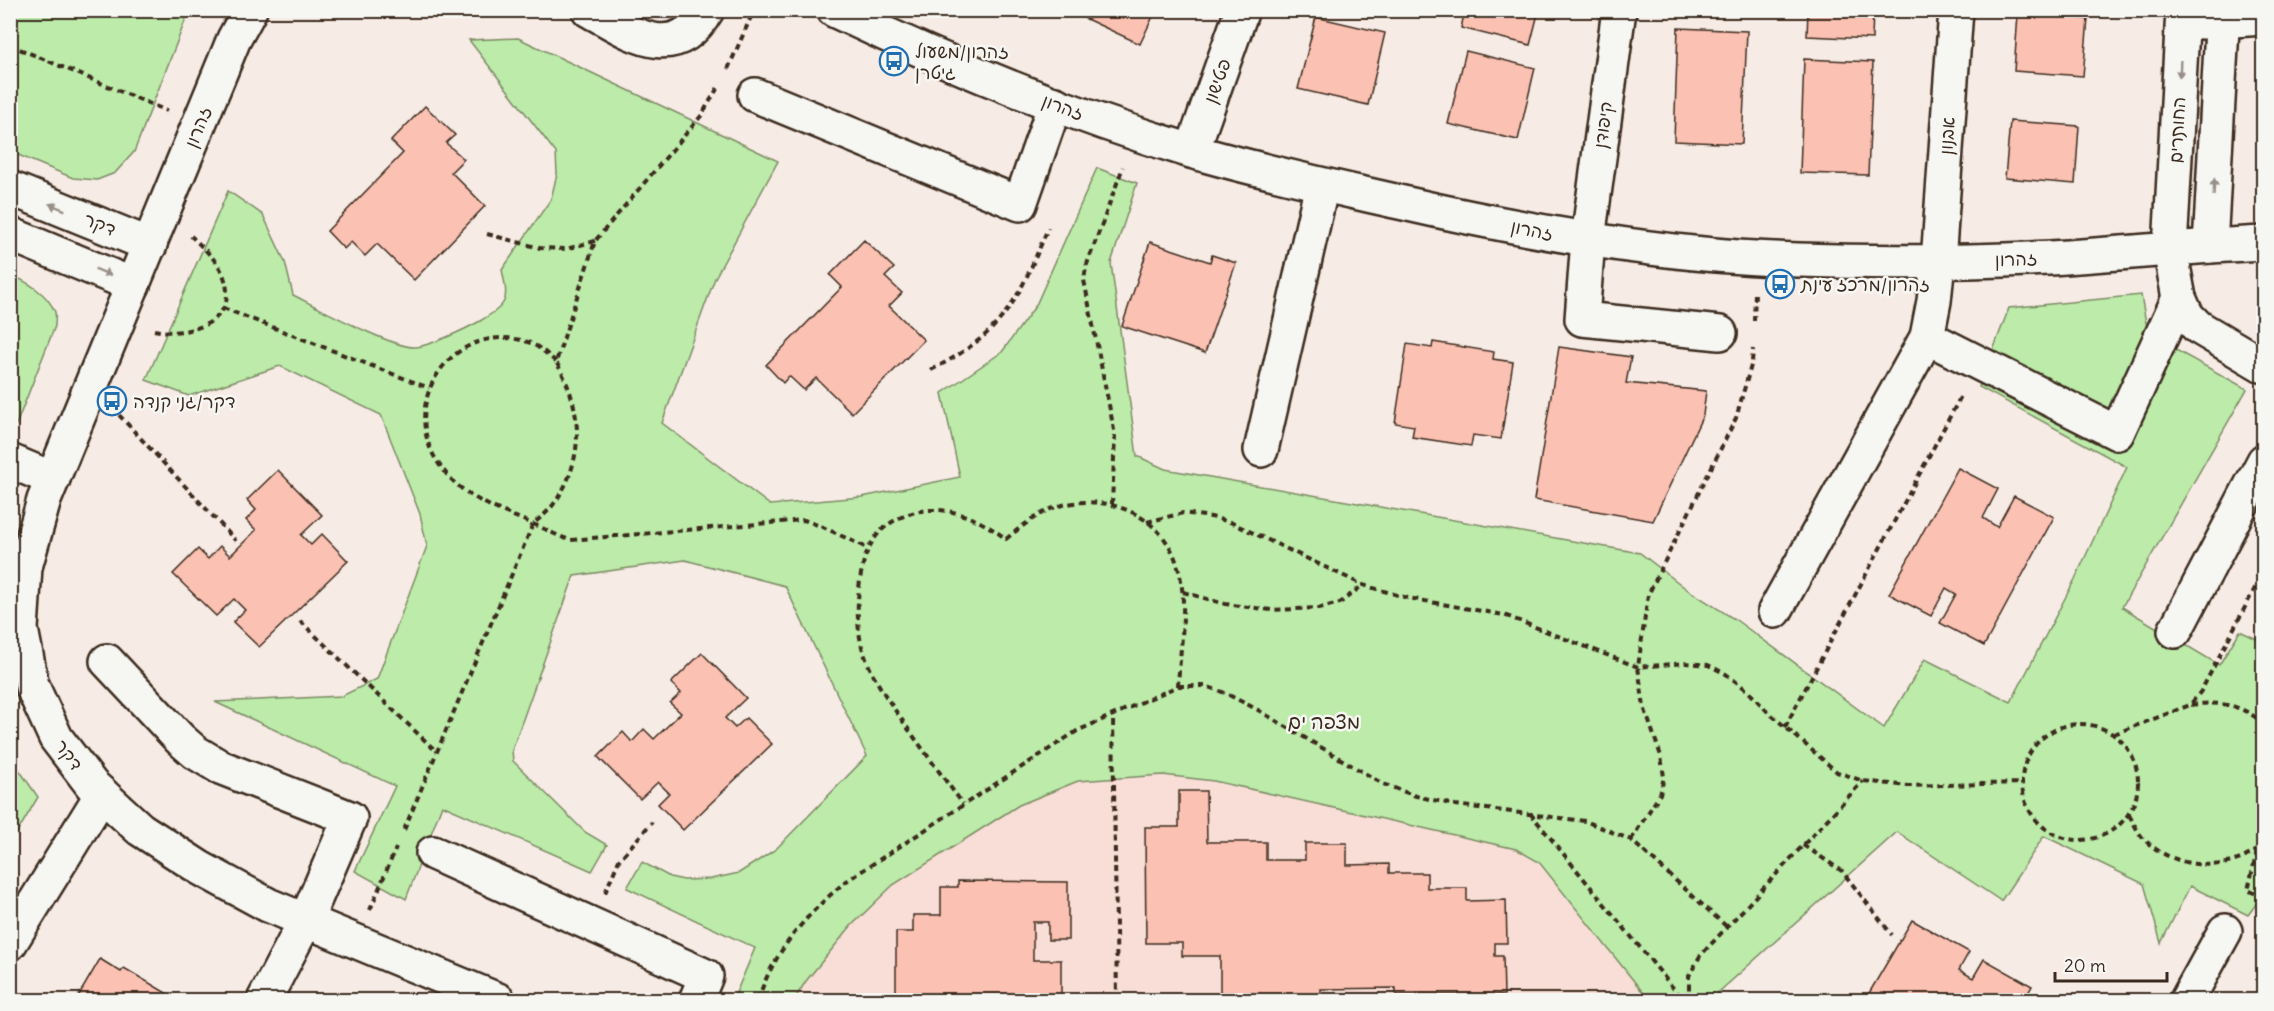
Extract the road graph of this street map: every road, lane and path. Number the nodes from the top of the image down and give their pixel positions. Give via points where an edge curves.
1 (14, 10) edge
2 (250, 10) edge
3 (589, 10) edge
4 (707, 10) edge
5 (754, 10) edge
6 (1242, 10) edge
7 (1619, 10) edge
8 (1956, 10) edge
9 (845, 13) edge
10 (2223, 16) edge
11 (2183, 17) edge
12 (2264, 18) edge
13 (10, 20) edge
14 (10, 45) edge
15 (755, 95) dead end
16 (1055, 104) junction
17 (199, 125) junction
18 (1136, 133) junction
19 (1192, 151) junction
20 (1322, 185) junction
21 (10, 188) edge
22 (165, 208) junction
23 (1050, 222) dead end
24 (10, 234) edge
25 (488, 234) dead end
26 (1588, 239) junction
27 (595, 241) junction
28 (2264, 243) edge
29 (150, 245) junction
30 (2210, 246) junction
31 (2170, 249) junction
32 (1756, 257) junction
33 (1938, 262) junction
34 (133, 285) junction
35 (2179, 298) junction
36 (223, 308) junction
37 (118, 322) junction
38 (1754, 327) dead end
39 (1720, 333) dead end
40 (1927, 337) junction
41 (1753, 338) dead end
42 (556, 362) junction
43 (1979, 363) junction
44 (2264, 366) edge
45 (931, 370) dead end
46 (92, 386) junction
47 (429, 388) junction
48 (1261, 450) dead end
49 (10, 461) edge
50 (2264, 461) edge
51 (53, 479) junction
52 (1112, 504) junction
53 (1148, 522) junction
54 (533, 524) junction
55 (236, 541) dead end
56 (867, 548) junction
57 (2264, 571) edge
58 (1363, 585) junction
59 (1183, 592) junction
60 (1775, 611) dead end
61 (300, 621) dead end
62 (2175, 631) dead end
63 (107, 661) dead end
64 (1638, 667) junction
65 (1178, 686) junction
66 (2190, 705) junction
67 (1113, 715) junction
68 (2264, 724) edge
69 (1785, 727) junction
70 (2113, 734) junction
71 (436, 752) junction
72 (1863, 782) junction
73 (2022, 783) junction
74 (102, 795) junction
75 (963, 804) junction
76 (1530, 813) junction
77 (2128, 815) junction
78 (652, 822) dead end
79 (401, 836) dead end
80 (1631, 840) junction
81 (2264, 844) edge
82 (1803, 845) junction
83 (397, 847) dead end
84 (2257, 850) junction
85 (433, 853) dead end
86 (2264, 898) edge
87 (306, 920) junction
88 (592, 924) junction
89 (1727, 927) junction
90 (2224, 931) dead end
91 (1892, 935) dead end
92 (357, 942) junction
93 (10, 943) edge
94 (264, 1000) edge
95 (498, 1000) edge
96 (696, 1000) edge
97 (758, 1000) edge
98 (1074, 1000) edge
99 (1683, 1000) edge
100 (1689, 1000) edge
101 (2187, 1000) edge

1 - 13 path
2 - 17 street, זהרון
3 - 4 street via 643,39 662,43 691,31
5 - 27 path via 730,66 701,116
6 - 19 street, פטישון
7 - 26 street, קיפודן
8 - 33 street, אבנון
9 - 16 street, זהרון
10 - 11 street
10 - 12 street
30 -> 10 street
11 -> 31 street, החותרים
14 - 17 path
15 - 16 street via 1020,204
16 - 18 street, זהרון
17 - 22 street, זהרון
18 - 19 street, זהרון
18 - 52 path via 1084,280 1115,435
19 - 20 street, זהרון
20 - 26 street, זהרון via 1444,213
20 - 48 street
29 -> 21 street, דקר
22 - 29 street, זהרון
22 - 36 path via 219,265 226,280
23 - 45 path via 1024,285 1002,318 975,345
24 -> 34 street
25 - 27 path via 540,248 566,249
26 - 32 street, זהרון
26 - 39 street, קיפודן via 1582,319
27 - 42 path
28 - 30 street, זהרון
29 - 34 street, דקר
30 - 31 street, זהרון
31 - 33 street, זהרון
31 - 35 street, החותרים
32 - 33 street, זהרון
32 - 38 path
33 - 40 street, אבנון
34 - 37 street, דקר
35 - 43 street via 2117,433
35 - 44 street via 2187,316 2198,327
36 - 37 path via 202,327 185,332 167,333
36 - 47 path
37 - 46 street, דקר
40 - 43 street
40 - 60 street, אבנון
41 - 64 path via 1752,362 1736,418 1648,595
42 - 47 path via 540,348 522,340 484,342 450,359 436,373
42 - 54 path via 573,399 578,443 565,487 552,507
43 - 69 path
46 - 51 street, דקר
46 - 55 path
47 - 54 path via 424,430 441,468 478,500
49 - 51 street
50 - 62 street
51 - 74 street, דקר via 25,567 21,630 32,686 56,738
52 - 53 path
52 - 56 path via 1085,502 1057,507 1030,519 1006,539 991,526 953,512 913,512 894,519
53 - 58 path via 1183,513 1230,522
53 - 59 path via 1175,558
54 - 56 path via 570,540 804,520
54 - 71 path
56 - 75 path via 857,609 867,662 884,694
57 - 66 path
58 - 59 path via 1340,603 1271,610 1225,604
58 - 64 path via 1408,598 1504,615
59 - 65 path
61 - 71 path
63 - 87 street via 195,752 220,766 350,818
64 - 69 path via 1708,665 1733,679
64 - 80 path via 1644,707 1664,777 1660,795
65 - 67 path
65 - 76 path via 1205,686 1225,693 1383,784 1416,796 1455,805
66 - 68 path via 2238,706
66 - 70 path
67 - 75 path via 1077,731
67 - 98 path via 1117,999
69 - 72 path via 1837,772
70 - 73 path via 2080,724 2048,734 2032,750
70 - 77 path via 2128,750 2137,771 2137,795
71 - 79 path
72 - 73 path via 1908,786
72 - 82 path
73 - 77 path via 2032,815 2058,836 2080,840 2103,836
74 - 87 street, דקר via 140,829 200,868 268,905
74 - 93 street
75 - 97 path via 863,869 811,912 783,948
76 - 80 path via 1585,821
76 - 99 path
77 - 84 path via 2146,842 2171,858 2201,865 2230,862
78 - 88 path via 619,860
80 - 89 path
81 - 84 path
82 - 89 path
82 - 91 path via 1842,871
83 - 92 path
84 - 86 path via 2248,890
85 - 88 street
87 - 92 street, דקר
87 - 94 street
88 - 96 street via 706,976
89 - 100 path via 1700,956 1689,976
90 - 101 street
92 - 95 street, דקר

